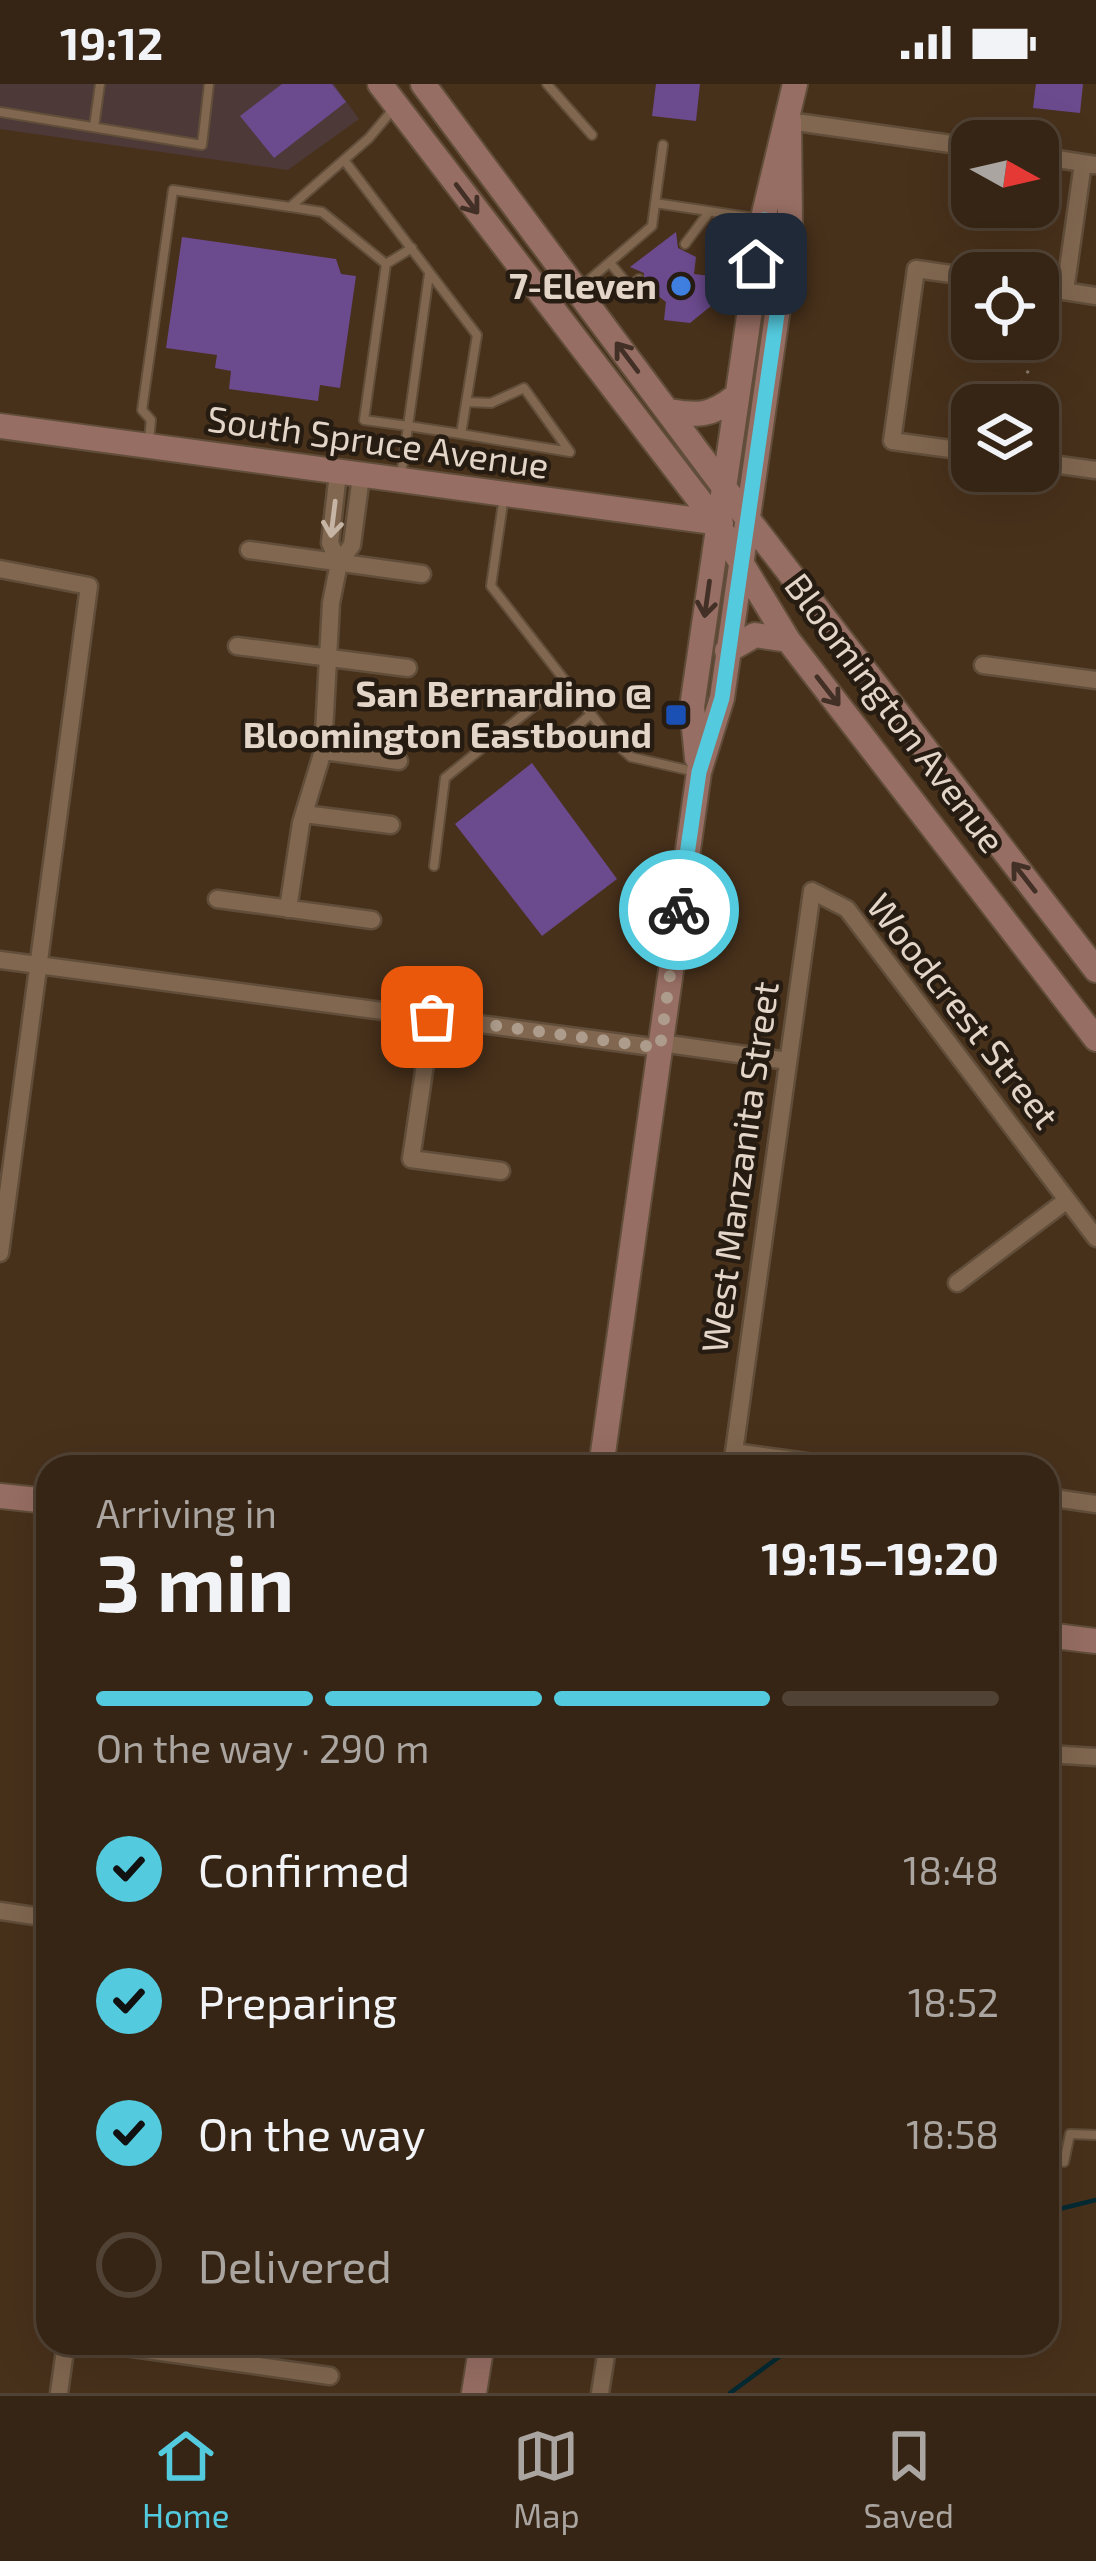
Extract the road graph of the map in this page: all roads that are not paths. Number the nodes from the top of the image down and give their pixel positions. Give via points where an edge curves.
1 (100, 84) edge
2 (209, 84) edge
3 (380, 84) edge
4 (423, 84) edge
5 (547, 84) edge
6 (794, 84) edge
7 (398, 95) edge
8 (0, 112) edge
9 (789, 121) junction
10 (94, 127) junction
11 (592, 135) dead end
12 (951, 144) edge
13 (663, 145) dead end
14 (1059, 159) edge
15 (344, 160) junction
16 (1089, 164) edge
17 (656, 202) junction
18 (290, 207) junction
19 (710, 211) junction
20 (764, 220) junction
21 (790, 224) junction
22 (685, 244) dead end
23 (412, 248) junction
24 (610, 262) junction
25 (386, 264) junction
26 (430, 272) junction
27 (951, 274) edge
28 (640, 279) dead end
29 (1059, 290) edge
30 (577, 291) junction
31 (1065, 291) junction
32 (1096, 296) edge
33 (735, 397) junction
34 (466, 402) junction
35 (668, 411) junction
36 (0, 426) edge
37 (408, 427) junction
38 (461, 434) junction
39 (148, 447) junction
40 (951, 449) edge
41 (1059, 465) edge
42 (1096, 470) edge
43 (349, 475) junction
44 (400, 481) junction
45 (723, 483) junction
46 (504, 495) junction
47 (747, 518) junction
48 (717, 524) junction
49 (249, 550) dead end
50 (339, 563) junction
51 (741, 565) junction
52 (0, 569) edge
53 (422, 574) dead end
54 (788, 640) junction
55 (237, 646) dead end
56 (728, 651) junction
57 (325, 655) junction
58 (983, 664) dead end
59 (408, 668) dead end
60 (1096, 680) edge
61 (564, 682) junction
62 (590, 715) junction
63 (554, 746) dead end
64 (323, 751) junction
65 (399, 761) dead end
66 (699, 772) junction
67 (304, 814) junction
68 (391, 825) dead end
69 (434, 866) dead end
70 (812, 891) joint
71 (217, 899) dead end
72 (288, 909) junction
73 (372, 920) dead end
74 (628, 925) dead end
75 (676, 933) junction
76 (0, 960) edge
77 (37, 965) junction
78 (1096, 970) edge
79 (432, 1017) junction
80 (1096, 1039) edge
81 (660, 1045) junction
82 (788, 1060) junction
83 (501, 1171) dead end
84 (1067, 1200) junction
85 (1096, 1238) edge
86 (0, 1253) edge
87 (957, 1283) dead end
88 (603, 1455) edge
89 (756, 1455) edge
90 (0, 1496) edge
91 (1059, 1499) edge
92 (36, 1500) edge
93 (1096, 1504) edge
94 (1059, 1636) edge
95 (1096, 1641) edge
96 (1059, 1755) edge
97 (1096, 1757) edge
98 (0, 1911) edge
99 (36, 1916) edge
100 (1096, 2135) edge
101 (1064, 2162) dead end
102 (64, 2355) edge
103 (182, 2355) edge
104 (480, 2355) edge
105 (606, 2355) edge
106 (330, 2376) dead end
107 (59, 2393) edge
108 (474, 2393) edge
109 (600, 2393) edge

1 - 10 lane
2 - 10 lane via 202,145
3 - 7 main road, Bloomington Avenue
4 - 7 main road
4 - 30 main road, Bloomington Avenue
5 - 11 lane
6 - 9 main road
7 - 15 lane
7 -> 48 main road, Bloomington Avenue
8 - 10 lane
9 - 12 street
9 - 20 main road
9 - 21 main road
13 - 17 lane
14 - 16 street
15 - 18 lane
15 - 23 lane
16 - 31 street
17 - 19 lane
17 - 24 lane via 652,226
18 - 25 lane via 322,212
18 - 39 lane via 173,190 142,410 151,420
19 - 20 lane
19 - 22 lane
20 - 21 lane
20 - 33 main road
21 - 47 main road
23 - 25 lane
23 - 26 lane
24 - 28 lane via 630,287
24 - 30 lane
25 - 37 lane via 364,420
26 - 34 lane via 477,335
26 - 37 lane
27 - 40 street via 916,269 892,441
29 - 31 street
35 -> 30 main road, Bloomington Avenue
31 - 32 street
33 - 35 main road via 698,416
33 - 45 main road
34 - 38 lane
34 - 38 lane via 491,403 524,388 570,452
35 - 45 main road, Bloomington Avenue
36 - 39 main road, South Spruce Avenue
37 - 38 lane
37 - 44 lane
39 - 43 main road, South Spruce Avenue
41 - 42 street
43 - 44 main road, South Spruce Avenue
43 - 50 street via 352,545
44 - 46 main road, South Spruce Avenue
45 - 47 main road, Bloomington Avenue
45 - 48 main road
46 - 48 main road, South Spruce Avenue
46 - 61 lane via 491,586
47 - 48 main road, South Spruce Avenue
47 - 51 main road
78 -> 47 main road, Bloomington Avenue
48 - 51 main road, Bloomington Avenue
48 -> 66 main road via 692,706
49 - 50 street
50 - 53 street
50 - 57 street
51 - 54 main road, Bloomington Avenue
51 - 56 main road
52 - 77 street via 89,586
54 - 56 main road via 755,635
54 -> 80 main road, Bloomington Avenue
55 - 57 street
56 - 66 main road
57 - 59 street
57 - 64 street
58 - 60 street
61 - 62 lane
61 - 69 lane via 445,778
62 - 63 lane
62 - 66 lane via 631,758
64 - 65 street
64 - 67 street
66 - 75 main road
67 - 68 street
67 - 72 street
70 - 82 street, West Manzanita Street
70 - 84 street, Woodcrest Street via 848,909
71 - 72 street
72 - 73 street
74 - 75 lane
75 - 81 main road
76 - 77 street
77 - 79 street
77 - 86 street
79 - 81 street
79 - 83 street via 412,1160
81 - 82 street
81 - 88 main road
82 - 89 street, West Manzanita Street via 734,1452
84 - 85 street, Woodcrest Street
84 - 87 street
90 - 92 main road
91 - 93 street
94 - 95 main road
96 - 97 street
98 - 99 street
100 - 101 lane via 1070,2134
102 - 107 street
103 - 106 street
104 - 108 main road
105 - 109 street

